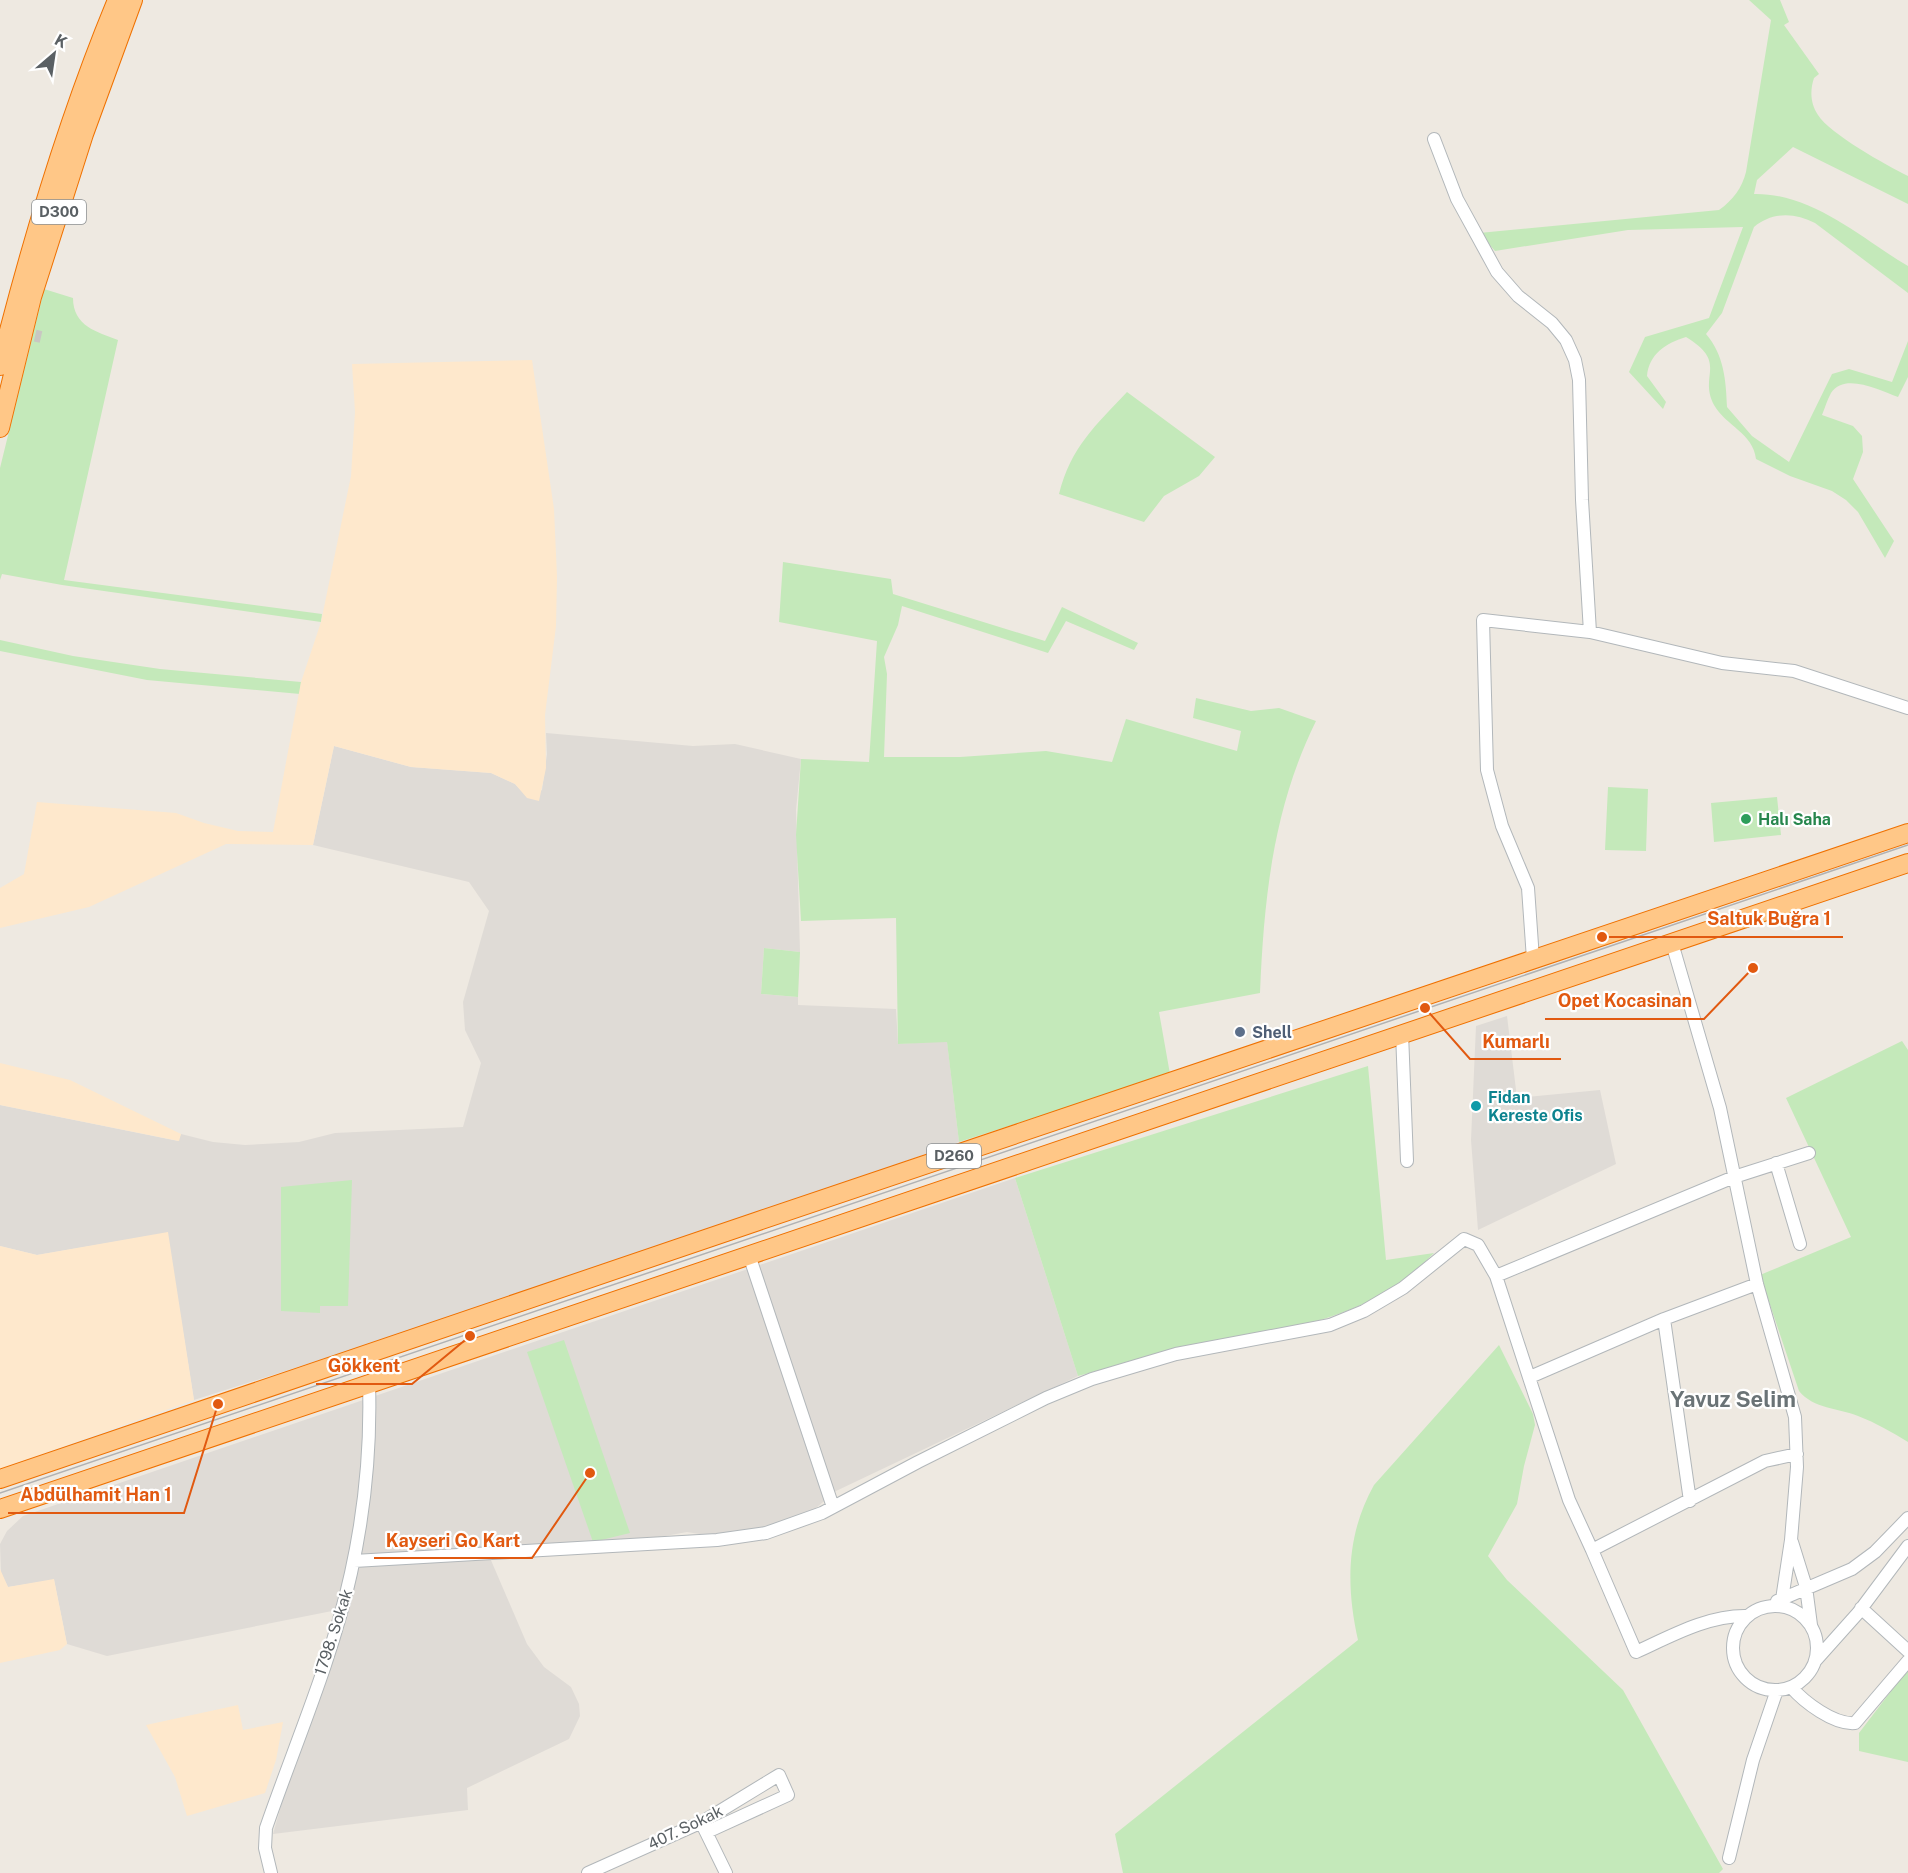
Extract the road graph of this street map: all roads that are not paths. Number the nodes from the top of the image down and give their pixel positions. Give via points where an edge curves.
1 (117, 0) edge
2 (133, 0) edge
3 (1434, 139) dead end
4 (0, 366) edge
5 (0, 428) edge
6 (1590, 632) junction
7 (1908, 708) edge
8 (1908, 833) edge
9 (1908, 863) edge
10 (1672, 943) junction
11 (1533, 959) junction
12 (1402, 1033) junction
13 (1809, 1153) dead end
14 (1407, 1161) dead end
15 (1776, 1163) junction
16 (1734, 1177) junction
17 (1800, 1244) dead end
18 (749, 1255) junction
19 (1496, 1276) junction
20 (1757, 1284) junction
21 (1664, 1318) junction
22 (1530, 1377) junction
23 (369, 1383) junction
24 (1797, 1454) junction
25 (0, 1479) edge
26 (1690, 1502) junction
27 (833, 1507) junction
28 (0, 1509) edge
29 (1908, 1518) edge
30 (1791, 1539) junction
31 (1908, 1546) edge
32 (1592, 1550) junction
33 (354, 1560) junction
34 (1806, 1587) junction
35 (1782, 1603) junction
36 (1861, 1608) junction
37 (1747, 1616) junction
38 (1811, 1626) junction
39 (1908, 1651) edge
40 (1815, 1661) junction
41 (1908, 1661) edge
42 (1791, 1687) junction
43 (1777, 1690) junction
44 (704, 1827) junction
45 (1729, 1858) dead end
46 (271, 1873) edge
47 (588, 1873) edge
48 (726, 1873) edge

1 - 4 highway, D300 via 69,129 18,292
2 - 5 highway, D300 via 84,134 32,297
3 - 6 street via 1456,199 1497,272 1518,296 1552,323 1575,360
6 - 7 street via 1722,663 1794,671
6 - 11 street via 1483,620 1486,770 1502,826 1528,888
8 - 11 highway, D260
9 - 10 highway, D260
10 - 12 highway, D260
10 - 16 street via 1720,1108
11 - 25 highway, D260
12 - 14 street
12 - 18 highway, D260
13 - 15 street
15 - 16 street
15 - 17 street
16 - 19 street
16 - 20 street
18 - 23 highway, D260
18 - 27 street
19 - 22 street
19 - 27 street via 1476,1242 1460,1240 1403,1288 1346,1319 1176,1354 1092,1379 939,1451
20 - 21 street
20 - 24 street via 1790,1392
21 - 22 street
21 - 26 street
22 - 32 street via 1569,1500
23 - 28 highway, D260
23 - 33 street, 1798. Sokak via 366,1486
24 - 26 street via 1765,1461
24 - 30 street
26 - 32 street
27 - 33 street via 794,1525 735,1538
29 - 34 street via 1864,1561 1840,1576
30 - 34 street
30 - 35 street
31 - 36 street
32 - 37 street via 1636,1652 1684,1629 1731,1616
33 - 46 street, 1798. Sokak via 332,1641 266,1828 265,1848
34 - 35 street
34 - 38 street
35 - 37 street
35 - 38 street
36 - 39 street
36 - 40 street
37 - 43 street via 1733,1642 1736,1663 1755,1685
38 - 40 street via 1818,1647
40 - 42 street via 1808,1674
41 - 42 street via 1855,1723 1837,1719 1801,1698
42 - 43 street
43 - 45 street via 1753,1760
44 - 44 street, 407. Sokak via 779,1775 788,1795
44 - 47 street, 407. Sokak
44 - 48 street

